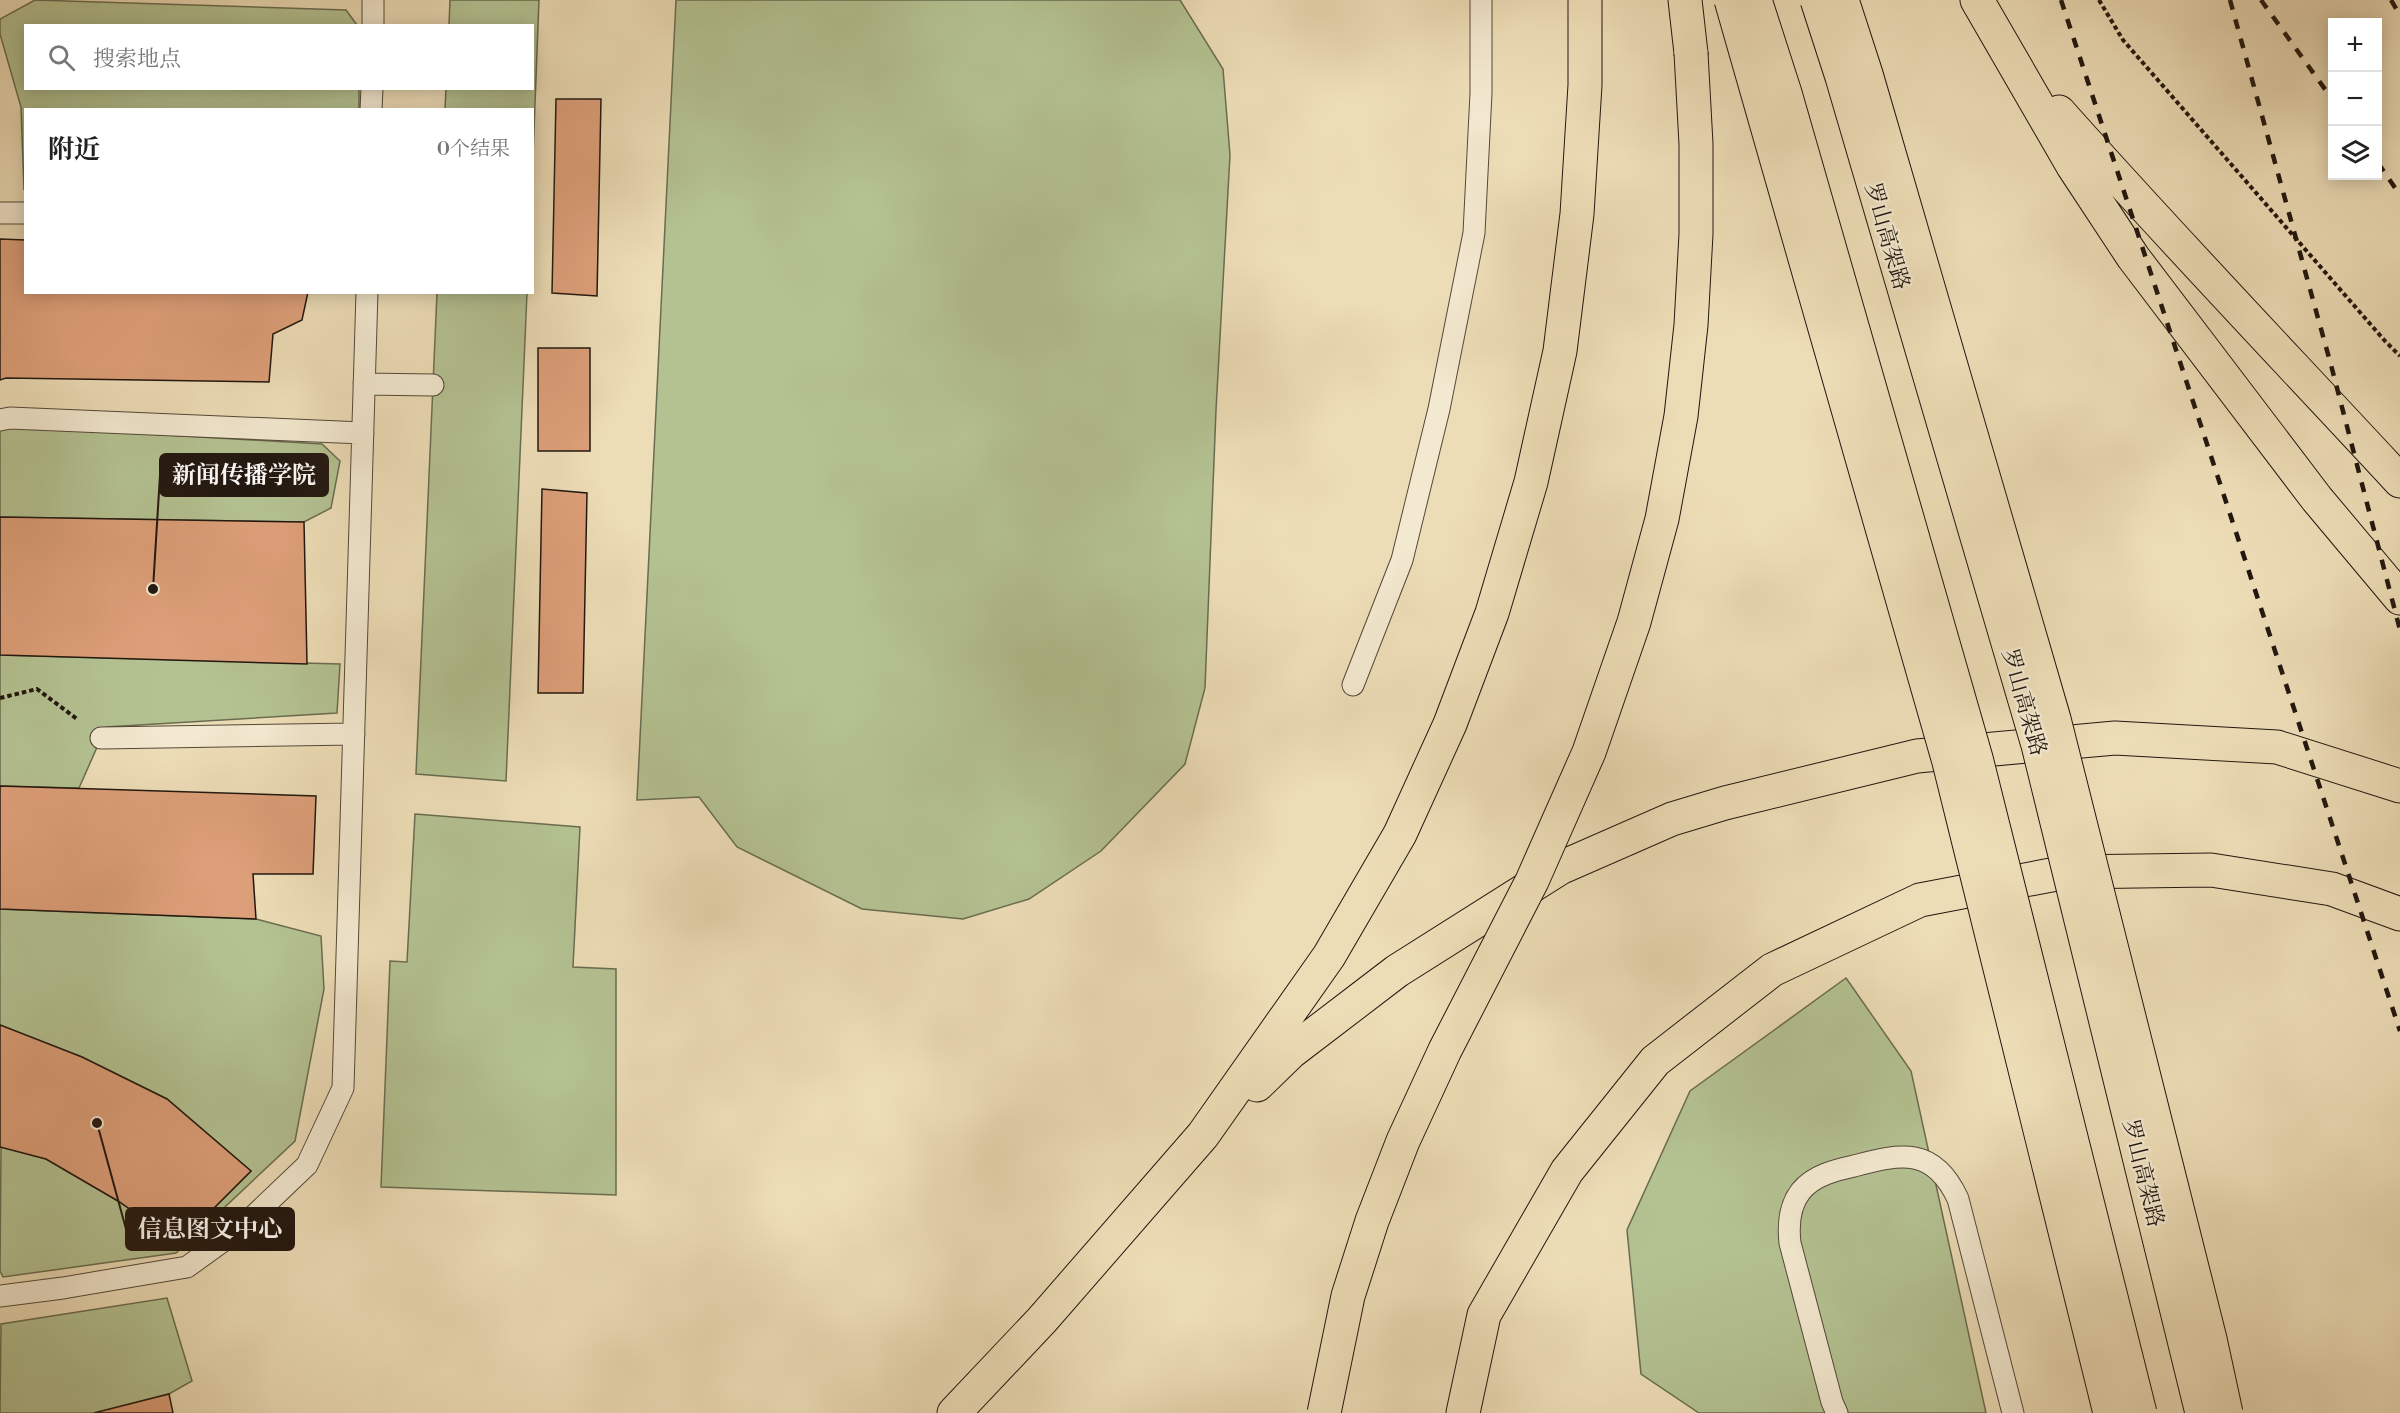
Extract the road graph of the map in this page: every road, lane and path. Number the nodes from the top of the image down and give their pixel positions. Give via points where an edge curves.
1 (373, 0) edge
2 (1481, 0) edge
3 (1585, 0) edge
4 (1685, 0) edge
5 (1731, 0) edge
6 (1755, 0) edge
7 (1817, 0) edge
8 (1842, 0) edge
9 (1977, 0) edge
10 (2099, 0) edge
11 (373, 24) edge
12 (2010, 58) junction
13 (372, 90) edge
14 (371, 108) edge
15 (0, 213) edge
16 (24, 213) edge
17 (367, 294) edge
18 (2400, 356) edge
19 (364, 384) junction
20 (433, 385) dead end
21 (0, 420) edge
22 (363, 433) junction
23 (2400, 481) edge
24 (2400, 598) edge
25 (1353, 685) dead end
26 (0, 698) edge
27 (354, 734) junction
28 (101, 738) joint
29 (2400, 786) edge
30 (2400, 914) edge
31 (1203, 1135) junction
32 (0, 1296) edge
33 (954, 1413) edge
34 (1324, 1413) edge
35 (1463, 1413) edge
36 (1837, 1413) edge
37 (2013, 1413) edge
38 (2110, 1413) edge
39 (2140, 1413) edge
40 (2202, 1413) edge
41 (2226, 1413) edge

1 - 11 lane
2 - 25 lane via 1474,232 1439,408 1402,560
3 - 31 main road via 1585,85 1577,214 1560,351 1531,482 1492,613 1450,724 1400,834 1329,956
4 - 34 main road, bridge via 1696,144 1692,325 1681,416 1662,519 1634,622 1588,752 1536,870 1403,1140 1372,1221 1348,1296
5 - 38 main road, bridge via 1949,762
6 - 39 main road, bridge via 1976,759
7 - 40 main road, 罗山高架路, bridge via 2038,745
8 - 41 main road, bridge via 2054,719
9 - 12 main road
10 - 18 path via 2123,40
12 - 23 main road via 2156,221
12 - 24 main road via 2073,166 2133,257 2317,500
13 - 14 lane
15 - 16 lane
17 - 19 lane
19 - 20 lane
19 - 22 lane
21 - 22 lane
22 - 27 lane
26 - 28 path via 38,689
27 - 28 lane
27 - 32 lane via 344,1088 308,1165 241,1228 186,1268
29 - 31 main road, bridge via 2277,747 2115,738 1917,756 1725,803 1672,819 1560,868 1397,971 1292,1052
30 - 35 main road, bridge via 2332,889 2211,870 2067,872 1920,900 1772,970 1655,1061 1567,1171 1484,1315
31 - 33 main road via 1042,1320
36 - 37 lane via 1790,1243 1792,1207 1801,1191 1832,1171 1904,1156 1938,1169 1958,1199

